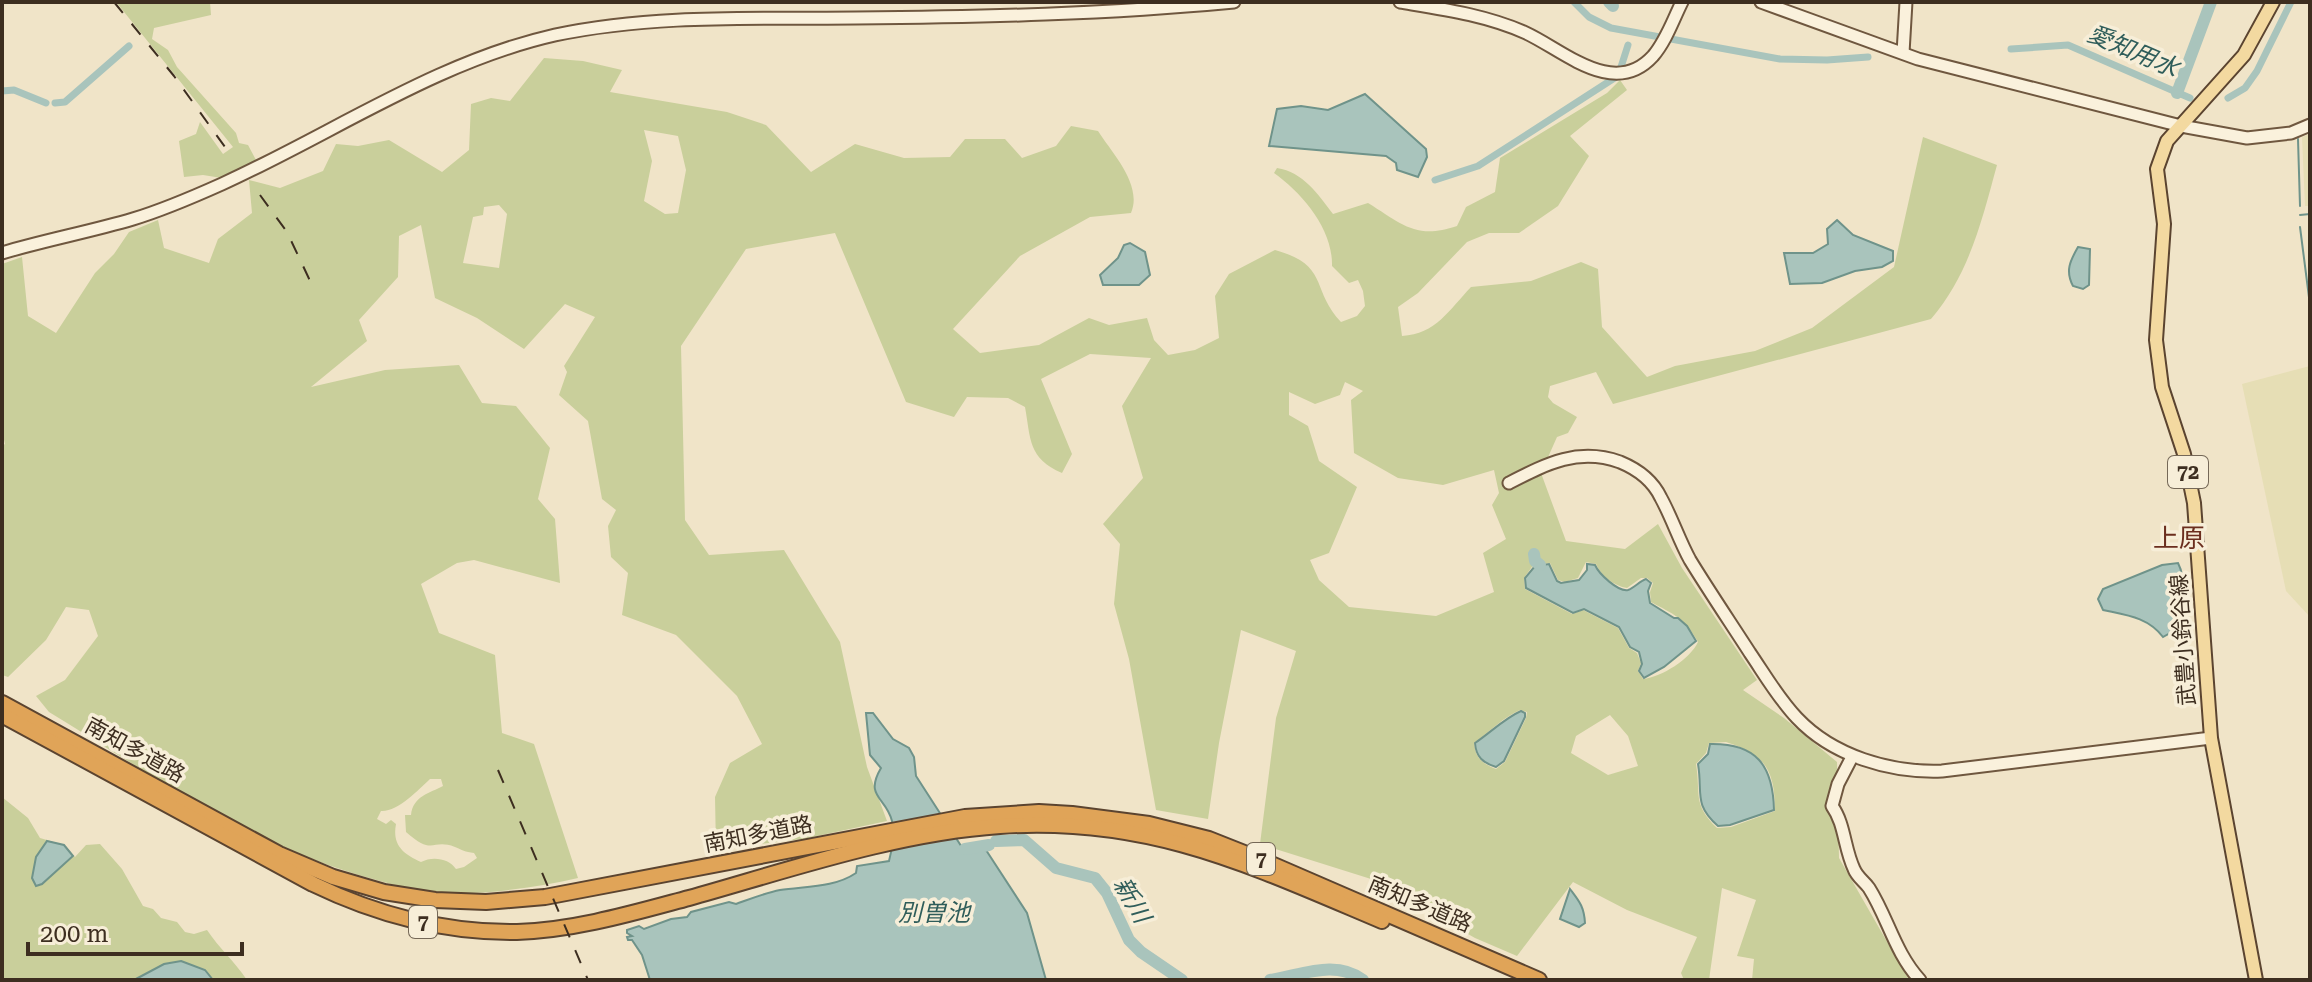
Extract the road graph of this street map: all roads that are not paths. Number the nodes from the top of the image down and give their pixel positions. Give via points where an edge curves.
1 (1234, 2) edge
2 (1400, 2) edge
3 (1682, 2) edge
4 (1761, 2) edge
5 (1906, 2) edge
6 (2273, 2) edge
7 (1903, 53) junction
8 (2310, 125) edge
9 (2181, 126) junction
10 (2, 253) edge
11 (1509, 483) dead end
12 (2, 703) edge
13 (2, 715) edge
14 (2211, 738) junction
15 (1852, 757) junction
16 (966, 823) junction
17 (880, 838) junction
18 (1515, 980) edge
19 (1538, 980) edge
20 (1548, 980) edge
21 (1920, 980) edge
22 (2256, 980) edge

1 - 10 street via 1007,17 669,20 554,36 460,68 173,205
2 - 3 street via 1514,28 1603,73 1625,73 1652,57
4 - 7 street
5 - 7 street
6 - 9 main road, 武豊小鈴谷線 / 72 via 2244,55
7 - 9 street
8 - 9 street via 2247,138
9 - 14 main road, 武豊小鈴谷線 / 72 via 2167,141 2157,169 2164,224 2156,340 2162,387 2194,503
11 - 15 street via 1549,462 1585,455 1602,455 1632,467 1661,497 1690,560 1774,690 1797,719
12 - 17 highway, 南知多道路 / 7 via 279,854 358,886 407,897 463,902 545,897
13 - 17 highway, 南知多道路 / 7 via 313,884 373,909 445,927 497,932 568,927 637,912
14 - 15 street via 1942,771
14 - 22 main road, 武豊小鈴谷線 / 72
15 - 21 street via 1832,806 1855,872
16 - 17 highway, 南知多道路 / 7
16 - 18 highway, 南知多道路 / 7 via 1107,827 1184,843 1257,868
16 - 19 highway, 南知多道路 / 7 via 1039,812 1178,830 1262,860
19 - 20 highway

